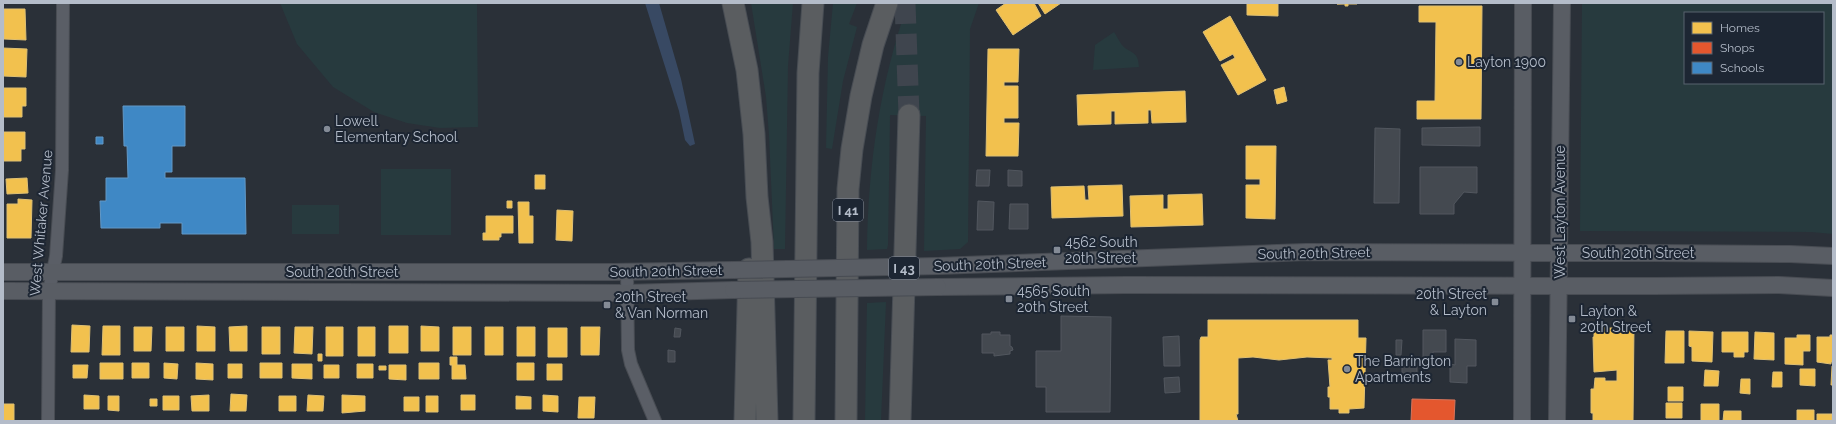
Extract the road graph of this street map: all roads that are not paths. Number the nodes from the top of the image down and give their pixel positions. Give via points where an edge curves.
1 (63, 3) edge
2 (733, 3) edge
3 (813, 3) edge
4 (887, 3) edge
5 (1523, 3) edge
6 (1562, 3) edge
7 (909, 115) tunnel mouth
8 (757, 196) junction
9 (1522, 252) junction
10 (1559, 252) junction
11 (1833, 256) edge
12 (1044, 262) junction
13 (3, 272) edge
14 (53, 272) junction
15 (627, 272) junction
16 (1521, 286) junction
17 (1559, 286) junction
18 (1044, 287) junction
19 (1833, 288) edge
20 (3, 291) edge
21 (49, 291) junction
22 (627, 293) junction
23 (48, 421) edge
24 (655, 421) edge
25 (745, 421) edge
26 (767, 421) edge
27 (804, 421) edge
28 (846, 421) edge
29 (900, 421) edge
30 (1522, 421) edge
31 (1557, 421) edge

1 - 14 street, West Whitaker Avenue via 62,170
2 - 8 highway via 747,70
3 - 27 highway via 808,73
4 - 28 highway, I 41 via 873,45 861,96 848,189
5 - 9 street
6 - 10 street, West Layton Avenue
7 - 29 highway, I 43
8 - 25 highway via 750,243
8 - 26 highway via 762,242
9 - 10 street, South 20th Street
9 - 12 street, South 20th Street via 1306,252
9 - 16 street
10 - 11 street, South 20th Street
10 - 17 street, West Layton Avenue
12 - 15 street, South 20th Street, bridge
12 - 18 street
13 - 14 street, South 20th Street
14 - 15 street, South 20th Street
14 - 21 street, West Whitaker Avenue
15 - 22 street
16 - 17 street, South 20th Street
16 - 18 street, South 20th Street
16 - 30 street
17 - 19 street, South 20th Street via 1779,285
17 - 31 street, West Layton Avenue
18 - 22 street, South 20th Street, bridge
20 - 21 street, South 20th Street
21 - 22 street, South 20th Street
21 - 23 street, West Whitaker Avenue
22 - 24 street via 628,350 631,364

